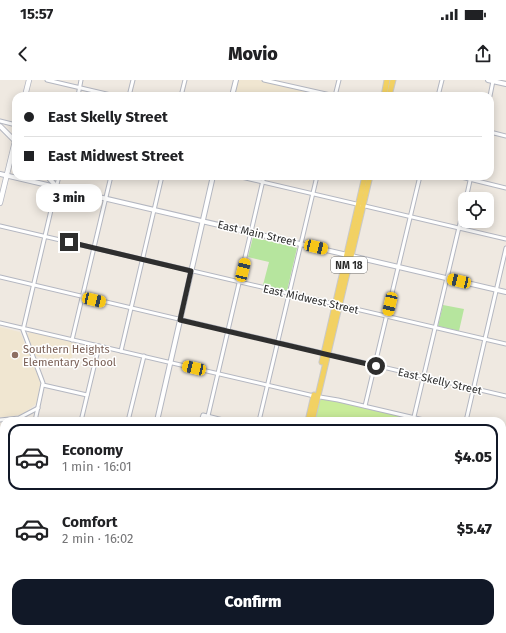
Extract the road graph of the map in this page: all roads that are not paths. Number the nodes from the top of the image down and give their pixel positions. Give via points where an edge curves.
1 (29, 80) edge
2 (47, 80) edge
3 (81, 80) edge
4 (133, 80) edge
5 (185, 80) edge
6 (236, 80) edge
7 (264, 80) edge
8 (288, 80) edge
9 (339, 80) edge
10 (387, 80) edge
11 (393, 80) edge
12 (442, 80) edge
13 (490, 81) edge
14 (501, 81) edge
15 (506, 84) edge
16 (287, 86) junction
17 (80, 88) junction
18 (26, 92) edge
19 (79, 92) edge
20 (98, 92) edge
21 (130, 92) edge
22 (182, 92) edge
23 (233, 92) edge
24 (316, 92) edge
25 (336, 92) edge
26 (385, 92) edge
27 (390, 92) edge
28 (439, 92) edge
29 (490, 92) edge
30 (0, 121) edge
31 (12, 123) edge
32 (0, 126) edge
33 (494, 133) edge
34 (12, 136) edge
35 (506, 136) edge
36 (12, 156) edge
37 (0, 174) edge
38 (7, 175) junction
39 (12, 176) edge
40 (29, 180) edge
41 (51, 180) edge
42 (58, 180) edge
43 (109, 180) edge
44 (161, 180) edge
45 (212, 180) edge
46 (254, 180) edge
47 (316, 180) edge
48 (364, 180) edge
49 (369, 180) edge
50 (419, 180) edge
51 (471, 180) edge
52 (478, 180) edge
53 (263, 182) junction
54 (56, 186) junction
55 (506, 188) edge
56 (468, 192) edge
57 (312, 194) junction
58 (105, 198) junction
59 (0, 203) edge
60 (361, 204) junction
61 (154, 209) junction
62 (410, 217) junction
63 (203, 220) junction
64 (0, 226) edge
65 (458, 228) edge
66 (459, 228) joint
67 (252, 232) junction
68 (45, 236) junction
69 (506, 239) edge
70 (301, 244) junction
71 (94, 248) junction
72 (506, 248) edge
73 (349, 255) junction
74 (143, 259) junction
75 (399, 267) junction
76 (191, 271) junction
77 (0, 277) edge
78 (447, 278) junction
79 (240, 282) junction
80 (33, 285) junction
81 (496, 290) junction
82 (506, 292) edge
83 (289, 294) junction
84 (82, 297) junction
85 (337, 304) junction
86 (131, 308) junction
87 (387, 317) junction
88 (180, 320) junction
89 (0, 323) edge
90 (23, 328) junction
91 (435, 328) junction
92 (228, 331) junction
93 (72, 340) junction
94 (485, 340) junction
95 (277, 342) junction
96 (506, 344) edge
97 (99, 346) junction
98 (121, 351) junction
99 (326, 353) junction
100 (144, 356) junction
101 (170, 363) junction
102 (376, 366) junction
103 (218, 373) junction
104 (424, 377) junction
105 (43, 385) junction
106 (267, 385) junction
107 (474, 389) junction
108 (88, 395) junction
109 (316, 396) junction
110 (506, 396) edge
111 (365, 406) junction
112 (38, 408) junction
113 (208, 416) junction
114 (22, 417) edge
115 (36, 417) edge
116 (82, 417) edge
117 (129, 417) edge
118 (158, 417) edge
119 (202, 417) edge
120 (212, 417) edge
121 (259, 417) edge
122 (309, 417) edge
123 (313, 417) edge
124 (406, 417) edge
125 (414, 417) edge
126 (467, 417) edge

1 - 18 main road
2 - 17 street
3 - 17 street
4 - 21 street
5 - 22 street
6 - 23 street
7 - 16 street
8 - 16 street
9 - 25 street
10 - 26 main road
11 - 27 main road
12 - 28 street
13 - 14 street
13 - 29 street
14 - 15 street
16 - 24 street
17 - 19 street
17 - 20 street
30 - 31 street
32 - 34 street
33 - 35 street
36 - 38 main road
37 - 38 street, East Main Street
38 - 39 street, East Main Street
38 - 59 main road
40 - 54 street, East Main Street
41 - 54 street
42 - 54 street
43 - 58 street
44 - 61 street
45 - 63 street
46 - 53 street
47 - 57 street
48 - 60 main road, NM 18
49 - 60 main road, NM 18
50 - 62 street
51 - 56 street
52 - 55 street
53 - 57 street
53 - 67 street
54 - 58 street, East Main Street
54 - 68 street
57 - 60 street
57 - 70 street
58 - 61 street, East Main Street
58 - 71 street
60 - 62 street
60 - 73 main road, NM 18
61 - 63 street, East Main Street
61 - 74 street
62 - 65 street
62 - 75 street
63 - 67 street, East Main Street
63 - 76 street
64 - 68 street, East Midwest Street
66 - 69 street
66 - 78 street
67 - 70 street, East Main Street
67 - 79 street
68 - 71 street, East Midwest Street
68 - 80 street
70 - 73 street, East Main Street
70 - 83 street
71 - 74 street, East Midwest Street
71 - 84 street
72 - 81 street
73 - 75 street, East Main Street
73 - 85 main road, NM 18
74 - 76 street, East Midwest Street
74 - 86 street
75 - 78 street, East Main Street
75 - 87 street
76 - 79 street, East Midwest Street
76 - 88 street
77 - 80 street, East Skelly Street
78 - 81 street, East Main Street
78 - 91 street
79 - 83 street, East Midwest Street
79 - 92 street
80 - 84 street, East Skelly Street
80 - 90 street
81 - 82 street, East Main Street
81 - 94 street
83 - 85 street, East Midwest Street
83 - 95 street
84 - 86 street, East Skelly Street
84 - 93 street
85 - 87 street, East Midwest Street
85 - 99 main road, NM 18
86 - 88 street, East Skelly Street
86 - 98 street
87 - 91 street, East Midwest Street
87 - 102 street
88 - 92 street, East Skelly Street
88 - 101 street
89 - 90 street
90 - 93 street
90 - 105 street
91 - 94 street, East Midwest Street
91 - 104 street
92 - 95 street, East Skelly Street
92 - 103 street
93 - 97 street
94 - 96 street, East Midwest Street
94 - 107 street
95 - 99 street, East Skelly Street
95 - 106 street
97 - 98 street
97 - 108 street
98 - 100 street
99 - 102 street, East Skelly Street
99 - 109 main road, NM 18
100 - 101 street
100 - 117 street
101 - 103 street
101 - 118 street
102 - 104 street, East Skelly Street
102 - 111 street
103 - 106 street
103 - 113 street
104 - 107 street, East Skelly Street
104 - 125 street
105 - 108 street
105 - 112 street
106 - 109 street
106 - 121 street
107 - 110 street, East Skelly Street
107 - 126 street
108 - 116 street
109 - 111 street
109 - 122 main road, NM 18
109 - 123 main road, NM 18
111 - 124 street
112 - 114 street
112 - 115 street
113 - 119 street
113 - 120 street

